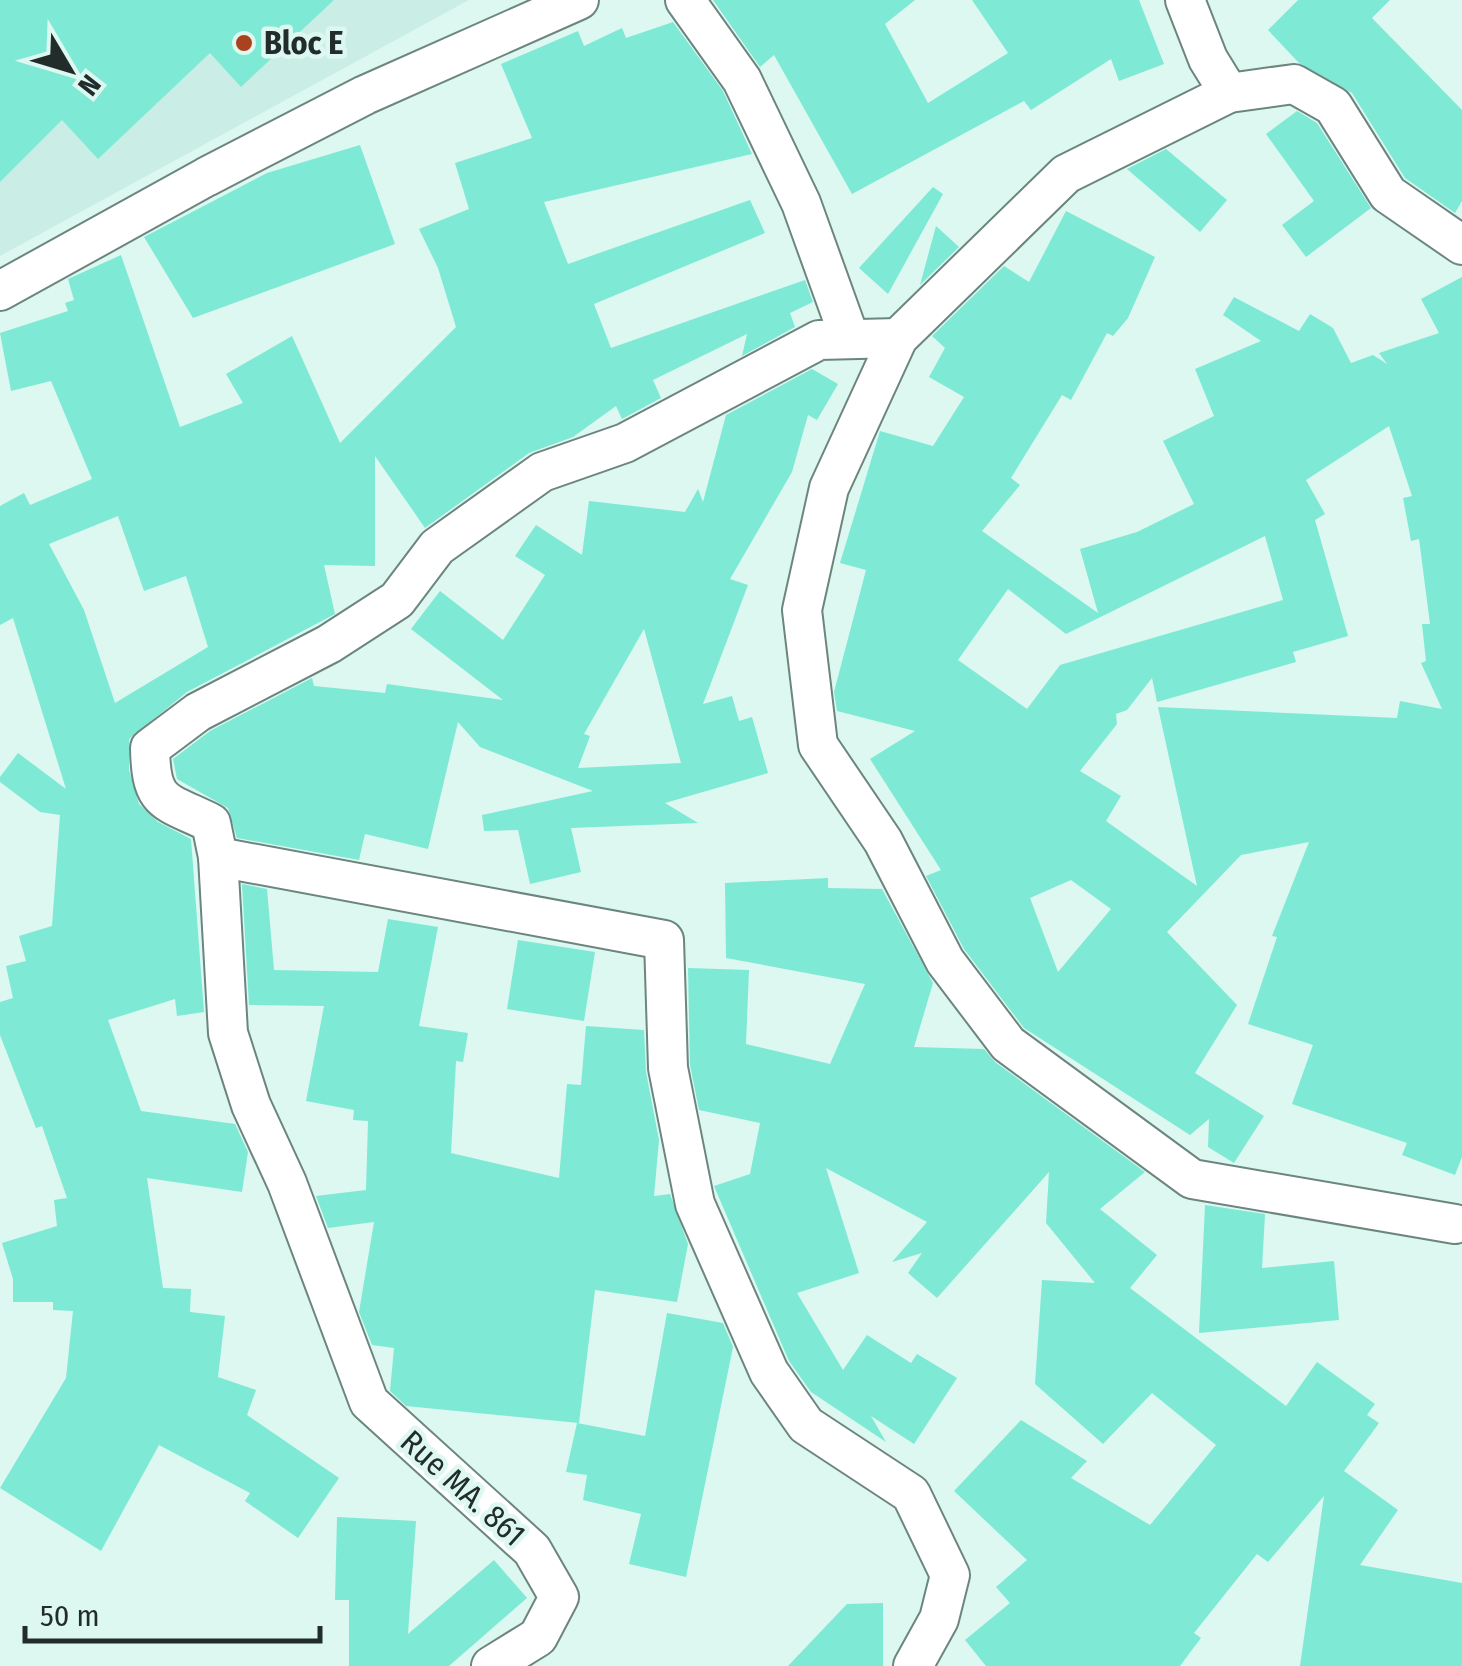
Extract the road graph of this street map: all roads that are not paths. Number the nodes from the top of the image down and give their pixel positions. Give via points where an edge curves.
1 (579, 0) edge
2 (685, 0) edge
3 (1185, 0) edge
4 (1229, 93) junction
5 (1462, 245) edge
6 (0, 292) edge
7 (898, 338) junction
8 (850, 339) junction
9 (218, 857) junction
10 (1460, 1225) edge
11 (491, 1666) edge
12 (913, 1666) edge

1 - 6 street via 366,95
2 - 8 street via 742,80 801,203
3 - 4 street
4 - 5 street via 1294,84 1332,106 1388,194
4 - 7 street via 1066,174
7 - 8 street
7 - 10 street via 829,488 802,610 818,745 882,840 945,961 1008,1044 1192,1180
8 - 9 street via 819,340 626,443 542,472 437,548 397,600 198,712 150,748 151,785 164,800 211,823
9 - 11 street, Rue MA. 861 via 228,1033 370,1402 532,1550 559,1597 538,1637
9 - 12 street via 664,940 668,1068 696,1204 769,1372 806,1425 911,1494 950,1575 939,1619

